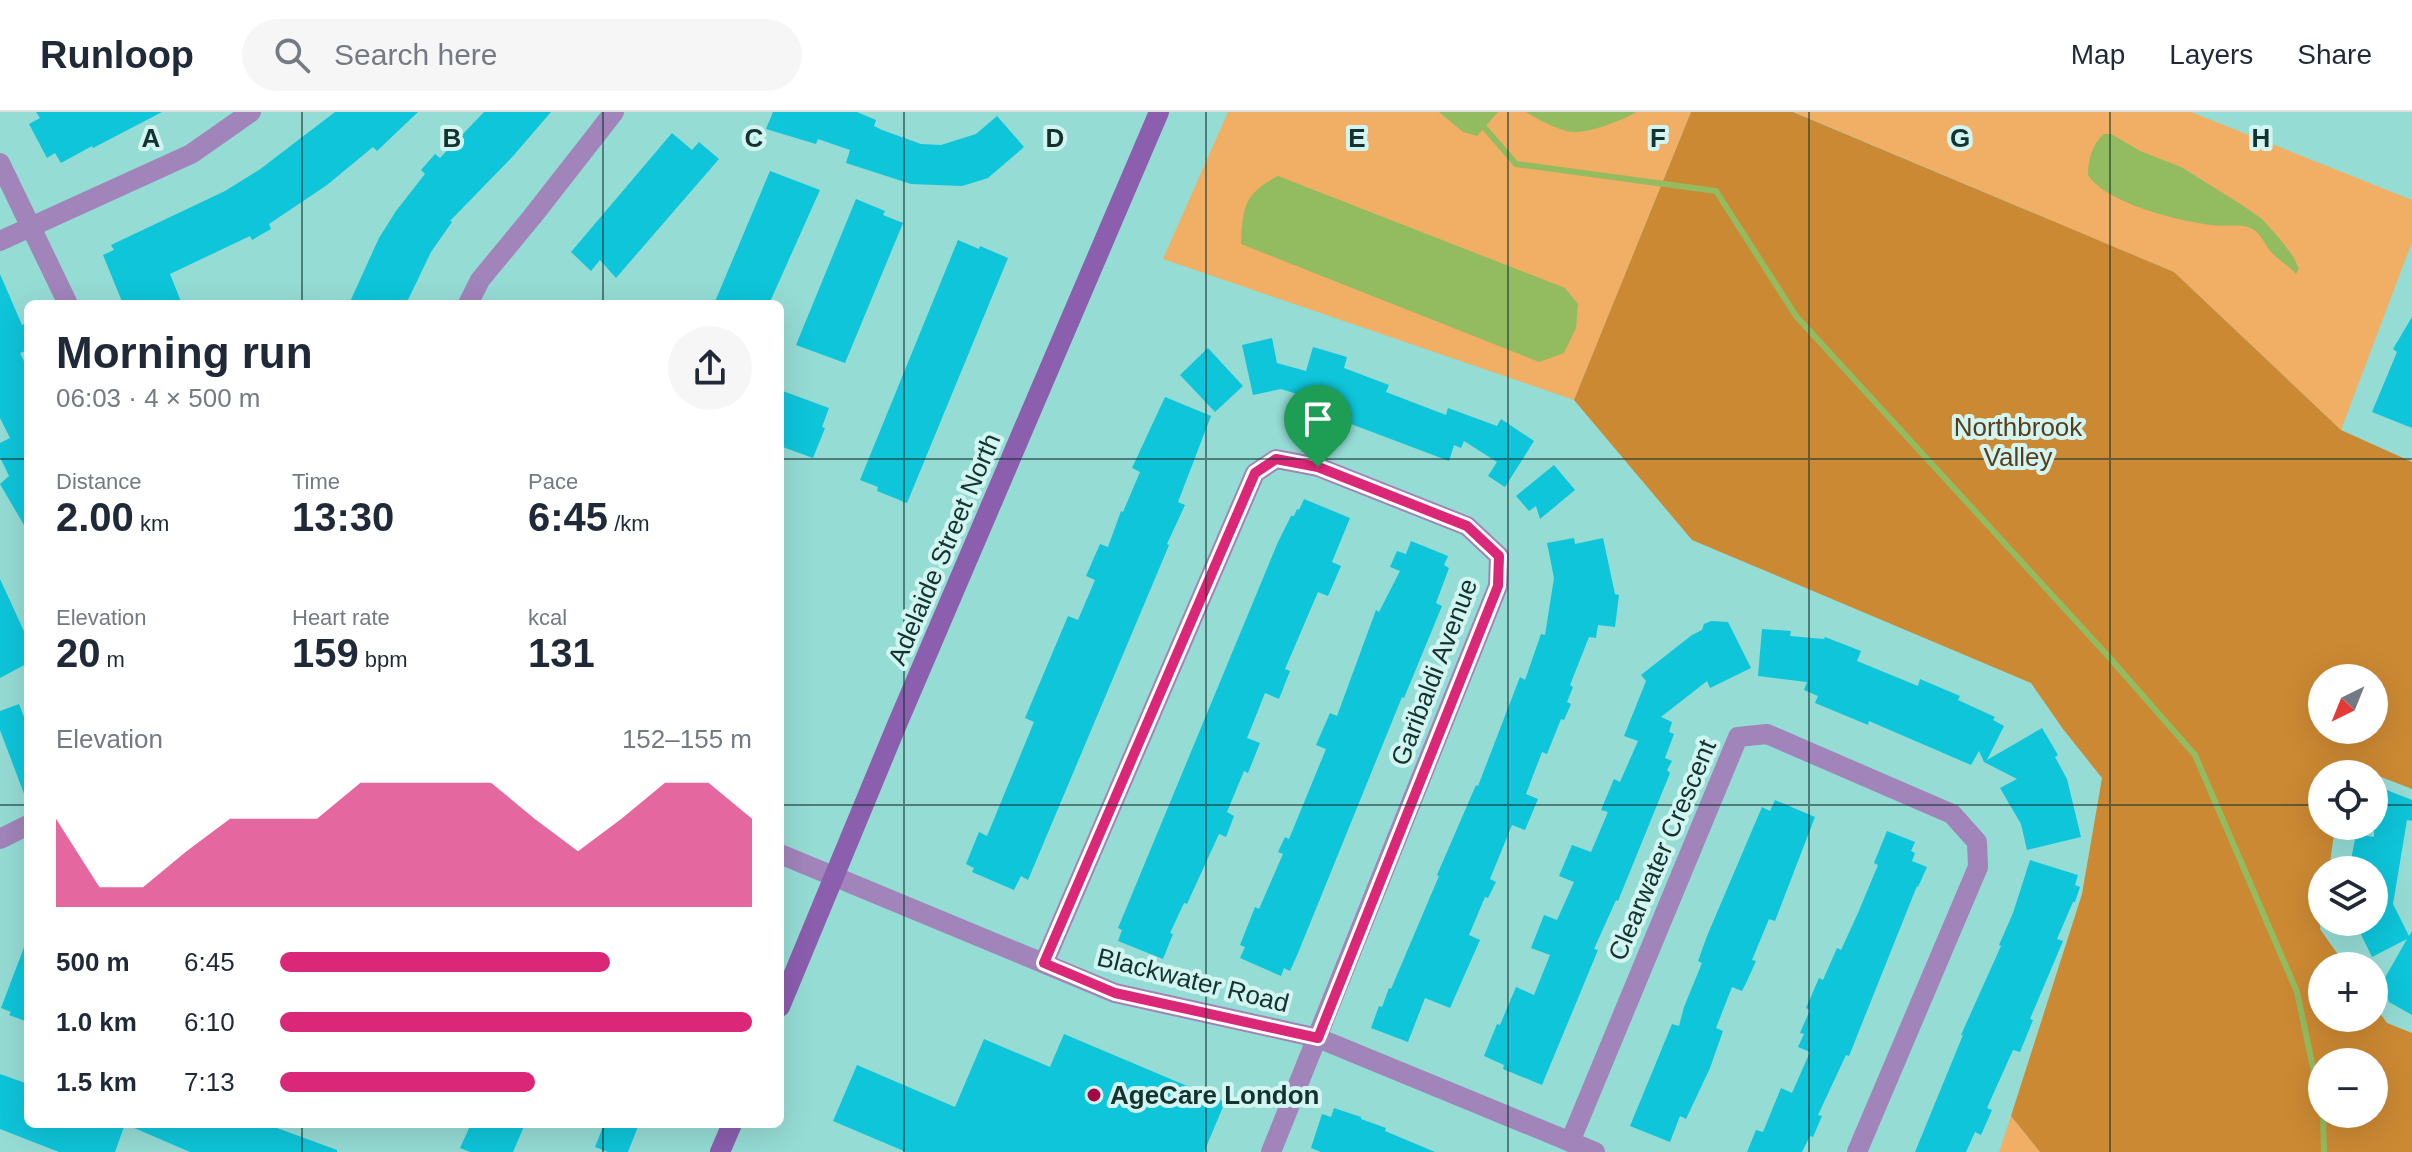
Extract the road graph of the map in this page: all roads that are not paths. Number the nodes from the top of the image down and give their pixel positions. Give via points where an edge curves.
1 (251, 112) edge
2 (614, 112) edge
3 (1159, 112) edge
4 (0, 163) edge
5 (32, 227) junction
6 (0, 241) edge
7 (66, 300) edge
8 (470, 300) edge
9 (24, 827) edge
10 (0, 839) edge
11 (784, 856) edge
12 (833, 878) junction
13 (1044, 963) junction
14 (784, 997) edge
15 (1318, 1038) junction
16 (730, 1128) edge
17 (1570, 1142) junction
18 (720, 1152) edge
19 (1271, 1152) edge
20 (1595, 1152) edge
21 (1857, 1152) edge

1 - 5 street via 191,154
2 - 8 street via 480,280
3 - 12 main road, Adelaide Street North
4 - 5 street
5 - 6 street
5 - 7 street
9 - 10 street
11 - 12 street, Blackwater Road
12 - 13 street, Blackwater Road
12 - 14 main road, Adelaide Street North
13 - 15 street, Blackwater Road via 1115,993
13 - 15 street, Garibaldi Avenue via 1255,473 1276,459 1318,467 1467,526 1499,556 1498,586
15 - 17 street, Blackwater Road
15 - 19 street, Garibaldi Avenue
16 - 18 main road
17 - 20 street, Blackwater Road
17 - 21 street, Clearwater Crescent via 1738,737 1767,734 1952,814 1977,842 1978,867

